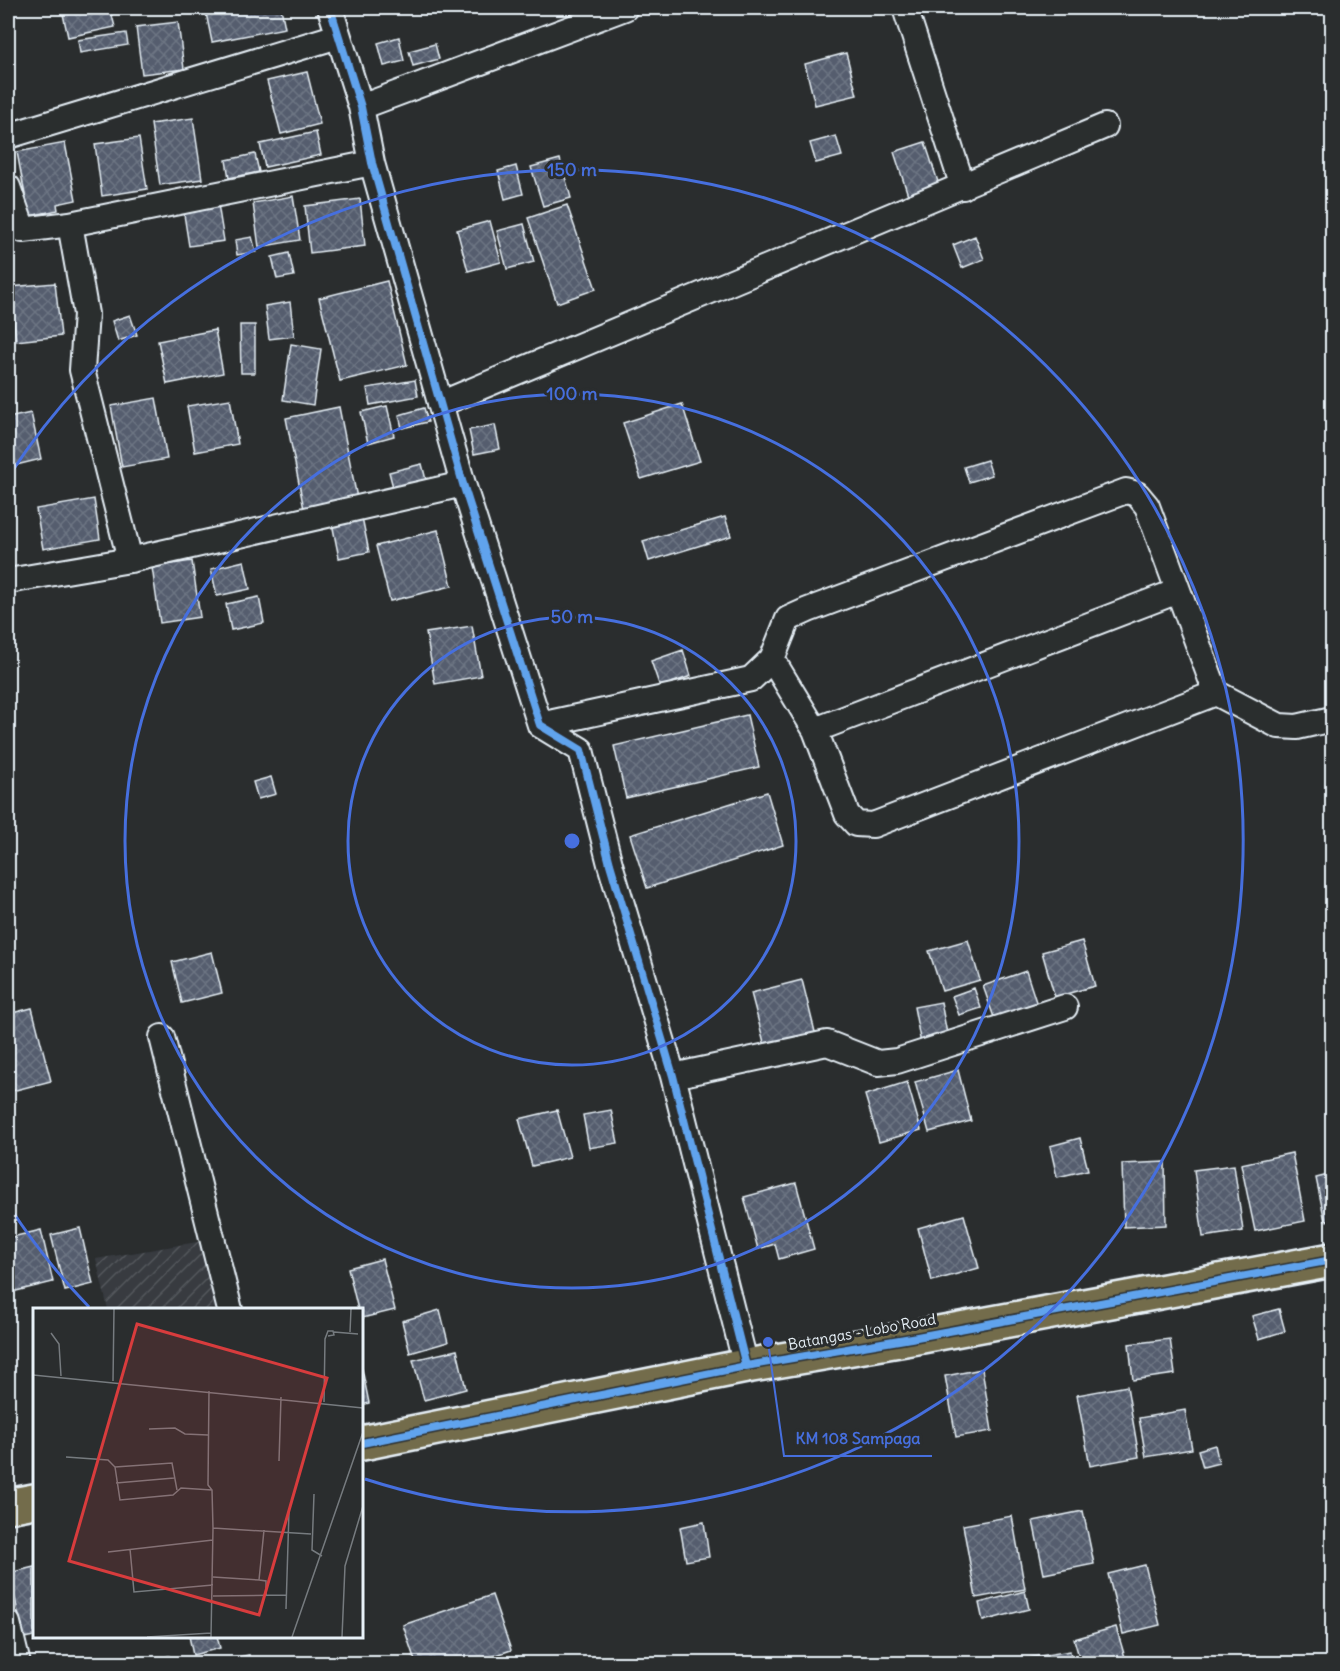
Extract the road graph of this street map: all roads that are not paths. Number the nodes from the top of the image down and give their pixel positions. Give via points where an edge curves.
1 (330, 8) edge
2 (625, 8) edge
3 (905, 8) edge
4 (338, 36) junction
5 (361, 107) junction
6 (1105, 126) dead end
7 (8, 136) edge
8 (372, 163) junction
9 (8, 187) edge
10 (963, 187) junction
11 (70, 224) junction
12 (440, 404) junction
13 (463, 484) junction
14 (130, 560) junction
15 (8, 581) edge
16 (1178, 591) junction
17 (772, 659) junction
18 (1216, 693) junction
19 (1332, 719) edge
20 (540, 725) junction
21 (815, 730) junction
22 (1065, 1007) dead end
23 (162, 1036) dead end
24 (673, 1076) junction
25 (1332, 1260) edge
26 (230, 1308) edge
27 (746, 1366) junction
28 (363, 1443) edge
29 (33, 1501) edge
30 (8, 1506) edge
31 (8, 1623) edge
32 (18, 1664) edge

1 - 4 street
2 - 5 street
3 - 10 street
4 - 5 street
4 - 7 street
5 - 8 street
6 - 10 street
8 - 11 street
8 - 12 street
9 - 11 street via 23,230
10 - 12 street
11 - 14 street via 86,314 82,370
12 - 13 street
13 - 14 street
13 - 20 street
14 - 15 street
16 - 17 street via 1147,506 1137,494 1126,491 788,619
16 - 18 street
16 - 21 street
17 - 20 street via 751,679
17 - 21 street
18 - 19 street via 1279,726 1296,727
18 - 21 street via 873,825 856,824 847,814
20 - 24 street via 581,750 613,875
22 - 24 street via 897,1061 878,1063 827,1043
23 - 26 street
24 - 27 street
25 - 27 main road, Batangas - Lobo Road
27 - 28 main road, Batangas - Lobo Road
29 - 30 main road
31 - 32 street

